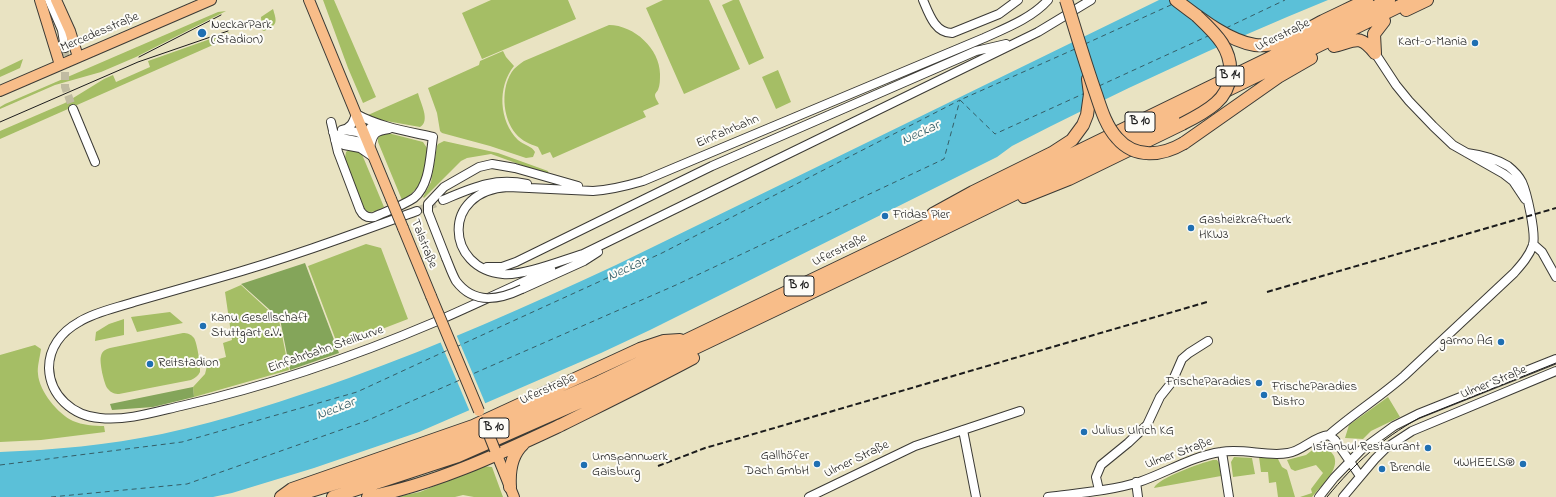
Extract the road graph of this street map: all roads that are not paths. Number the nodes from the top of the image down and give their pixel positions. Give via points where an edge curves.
1 (40, 0) edge
2 (48, 0) edge
3 (56, 0) edge
4 (211, 0) edge
5 (309, 0) edge
6 (923, 0) edge
7 (1018, 0) edge
8 (1048, 0) edge
9 (1066, 0) edge
10 (1091, 0) edge
11 (1176, 0) edge
12 (1367, 0) edge
13 (1389, 0) edge
14 (1412, 0) edge
15 (1427, 0) edge
16 (1197, 16) junction
17 (1384, 21) junction
18 (1018, 42) junction
19 (1334, 46) junction
20 (65, 48) tunnel mouth
21 (1375, 53) junction
22 (78, 57) junction
23 (60, 65) junction
24 (1086, 66) junction
25 (0, 91) edge
26 (73, 109) tunnel mouth
27 (356, 114) junction
28 (381, 126) junction
29 (391, 129) junction
30 (342, 130) junction
31 (365, 136) junction
32 (342, 144) junction
33 (370, 147) junction
34 (374, 158) junction
35 (95, 162) dead end
36 (342, 163) junction
37 (546, 188) junction
38 (592, 191) junction
39 (443, 200) tunnel mouth
40 (1001, 200) junction
41 (416, 211) tunnel mouth
42 (615, 240) junction
43 (891, 242) junction
44 (1533, 244) junction
45 (476, 264) junction
46 (551, 269) dead end
47 (1556, 278) edge
48 (690, 339) junction
49 (713, 340) junction
50 (1208, 341) dead end
51 (1556, 359) edge
52 (1556, 372) edge
53 (1020, 410) dead end
54 (483, 421) junction
55 (963, 430) junction
56 (1330, 435) junction
57 (526, 442) junction
58 (496, 452) junction
59 (1222, 452) junction
60 (1349, 462) junction
61 (1360, 476) junction
62 (1136, 482) junction
63 (1099, 490) junction
64 (512, 492) edge
65 (282, 497) edge
66 (291, 497) edge
67 (333, 497) edge
68 (368, 497) edge
69 (810, 497) edge
70 (976, 497) edge
71 (1048, 497) edge
72 (1138, 497) edge
73 (1229, 497) edge
74 (1319, 497) edge
75 (1343, 497) edge

1 - 23 main road
2 - 20 street via 62,30
3 - 22 main road
4 - 22 main road, Mercedesstraße
5 - 27 main road, Talstraße
6 - 7 street via 938,28 952,34 998,14
8 - 38 street, Einfahrbahn via 1028,16 984,38 663,173 629,185
9 - 24 highway, bridge
10 - 18 street, Einfahrbahn
11 - 16 highway, B 14
12 - 16 highway, B 14, bridge via 1276,43 1256,45 1235,38
13 - 43 highway, Uferstraße / B 10
14 - 40 highway, Uferstraße / B 10
15 - 17 highway
16 - 40 highway, B 14, bridge via 1224,45 1230,63 1230,80 1216,103 1182,124 1069,179 1026,197
17 - 19 highway
17 - 21 highway via 1374,34
18 - 42 street, Einfahrbahn
18 - 45 street, Einfahrbahn via 976,51 712,166 508,266 495,268
19 - 21 highway via 1358,40 1365,42
19 - 24 highway, bridge via 1278,77 1184,143 1169,151 1154,154 1140,152 1122,143 1112,132
21 - 44 street via 1396,85 1443,137 1513,181 1527,201 1533,228
22 - 23 main road, Mercedesstraße
23 - 25 main road, Mercedesstraße
24 - 43 highway, bridge via 1090,94 1087,115 1072,140 1052,153 962,197
26 - 35 street
27 - 28 street
27 - 30 street via 352,125
27 - 31 main road, Talstraße
28 - 29 street
28 - 31 street via 370,128
29 - 33 street via 377,132 372,137
29 - 36 street via 432,137 425,182 420,192 412,199 374,217 365,216 360,210
30 - 31 street
30 - 32 street via 331,122 333,132
31 - 33 main road, Talstraße
32 - 33 street via 358,140
32 - 34 street via 362,149
32 - 36 street
32 - 36 street via 346,148
33 - 34 main road, Talstraße
34 - 54 main road, Talstraße, bridge
37 - 38 street, Einfahrbahn
37 - 39 street via 496,181
37 - 45 street, Einfahrbahn via 495,188 470,200 459,224 460,237 464,249
38 - 42 street, bridge via 496,164 479,167 444,187 427,206 457,281 464,289 482,298 498,298 522,290 584,261
40 - 49 highway, Uferstraße / B 10
41 - 46 street, Einfahrbahn Steilkurve via 278,260 91,316 71,326 58,340 50,356 50,379 58,396 77,412 98,418 126,417 174,408 305,371 406,334
42 - 45 street, Einfahrbahn via 583,254 513,274 497,273
43 - 48 highway, Uferstraße / B 10
44 - 47 street via 1542,252
44 - 56 street via 1523,264 1509,278 1390,388
48 - 54 highway, B 10 via 664,341 635,351
48 - 66 highway, Uferstraße / B 10 via 455,445
49 - 57 highway, B 10 via 701,355
49 - 67 highway, Uferstraße / B 10 via 465,453
50 - 63 street via 1182,359 1172,382 1160,397 1143,429 1101,465 1096,477
51 - 60 street, Ulmer Straße via 1394,426 1375,438
52 - 61 street, Ulmer Straße via 1412,431 1386,448
53 - 55 street, Ulmer Straße
54 - 58 main road, Talstraße, bridge
54 - 65 highway, B 10 via 292,490
55 - 69 street, Ulmer Straße via 895,454
55 - 70 street
56 - 59 street, Ulmer Straße via 1318,437 1290,453
56 - 60 street via 1336,440
57 - 58 highway, B 10
57 - 64 highway, B 10 via 518,449 512,462
58 - 64 main road, Talstraße
58 - 68 highway, B 10 via 408,487
59 - 62 street, Ulmer Straße
59 - 73 street
60 - 61 street
60 - 74 street, Ulmer Straße
61 - 75 street, Ulmer Straße
62 - 63 street, Ulmer Straße
62 - 72 street
63 - 71 street, Ulmer Straße

